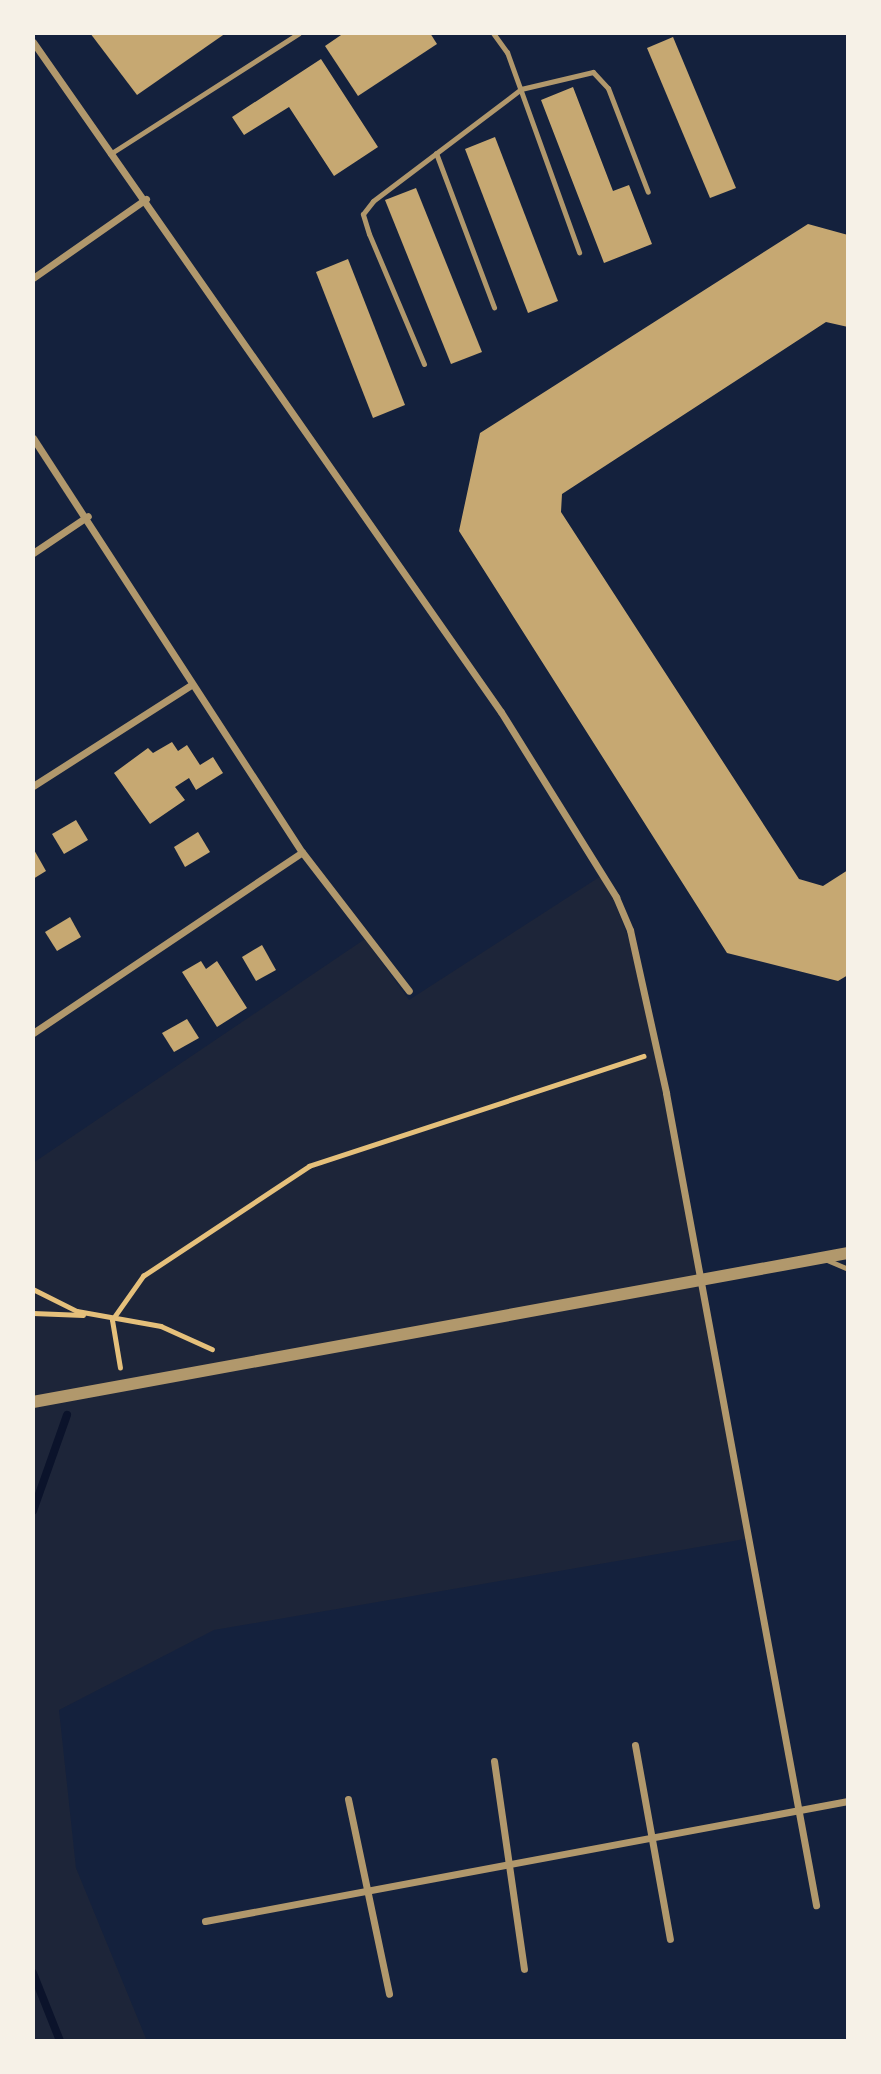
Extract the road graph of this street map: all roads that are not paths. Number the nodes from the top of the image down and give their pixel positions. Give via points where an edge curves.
1 (299, 33) edge
2 (493, 33) edge
3 (33, 42) edge
4 (522, 89) junction
5 (436, 153) junction
6 (110, 154) junction
7 (648, 192) dead end
8 (146, 199) junction
9 (579, 252) dead end
10 (33, 278) edge
11 (494, 307) dead end
12 (424, 364) dead end
13 (33, 438) edge
14 (88, 516) junction
15 (33, 553) edge
16 (191, 685) junction
17 (33, 786) edge
18 (302, 852) junction
19 (409, 991) dead end
20 (33, 1033) edge
21 (848, 1252) edge
22 (820, 1258) junction
23 (848, 1269) edge
24 (699, 1280) junction
25 (33, 1402) edge
26 (635, 1745) dead end
27 (494, 1761) dead end
28 (348, 1799) dead end
29 (848, 1801) edge
30 (798, 1809) junction
31 (652, 1839) junction
32 (506, 1863) junction
33 (367, 1890) junction
34 (816, 1905) dead end
35 (205, 1921) dead end
36 (670, 1939) dead end
37 (524, 1969) dead end
38 (389, 1994) dead end

1 - 6 lane
2 - 4 lane
3 - 6 street
4 - 5 lane
4 - 7 lane via 593,72 608,88
4 - 9 lane
5 - 11 lane
5 - 12 lane via 363,215
6 - 8 street
8 - 10 street
8 - 24 street via 501,712 604,874 630,930
13 - 14 street
14 - 15 street
14 - 16 street
16 - 17 street
16 - 18 street
18 - 19 street
18 - 20 street
21 - 22 street
22 - 23 lane
22 - 24 street
24 - 25 street
24 - 30 street
26 - 31 street
27 - 32 street
28 - 33 street
29 - 30 street
30 - 31 street
30 - 34 street
31 - 32 street
31 - 36 street
32 - 33 street
32 - 37 street
33 - 35 street
33 - 38 street

